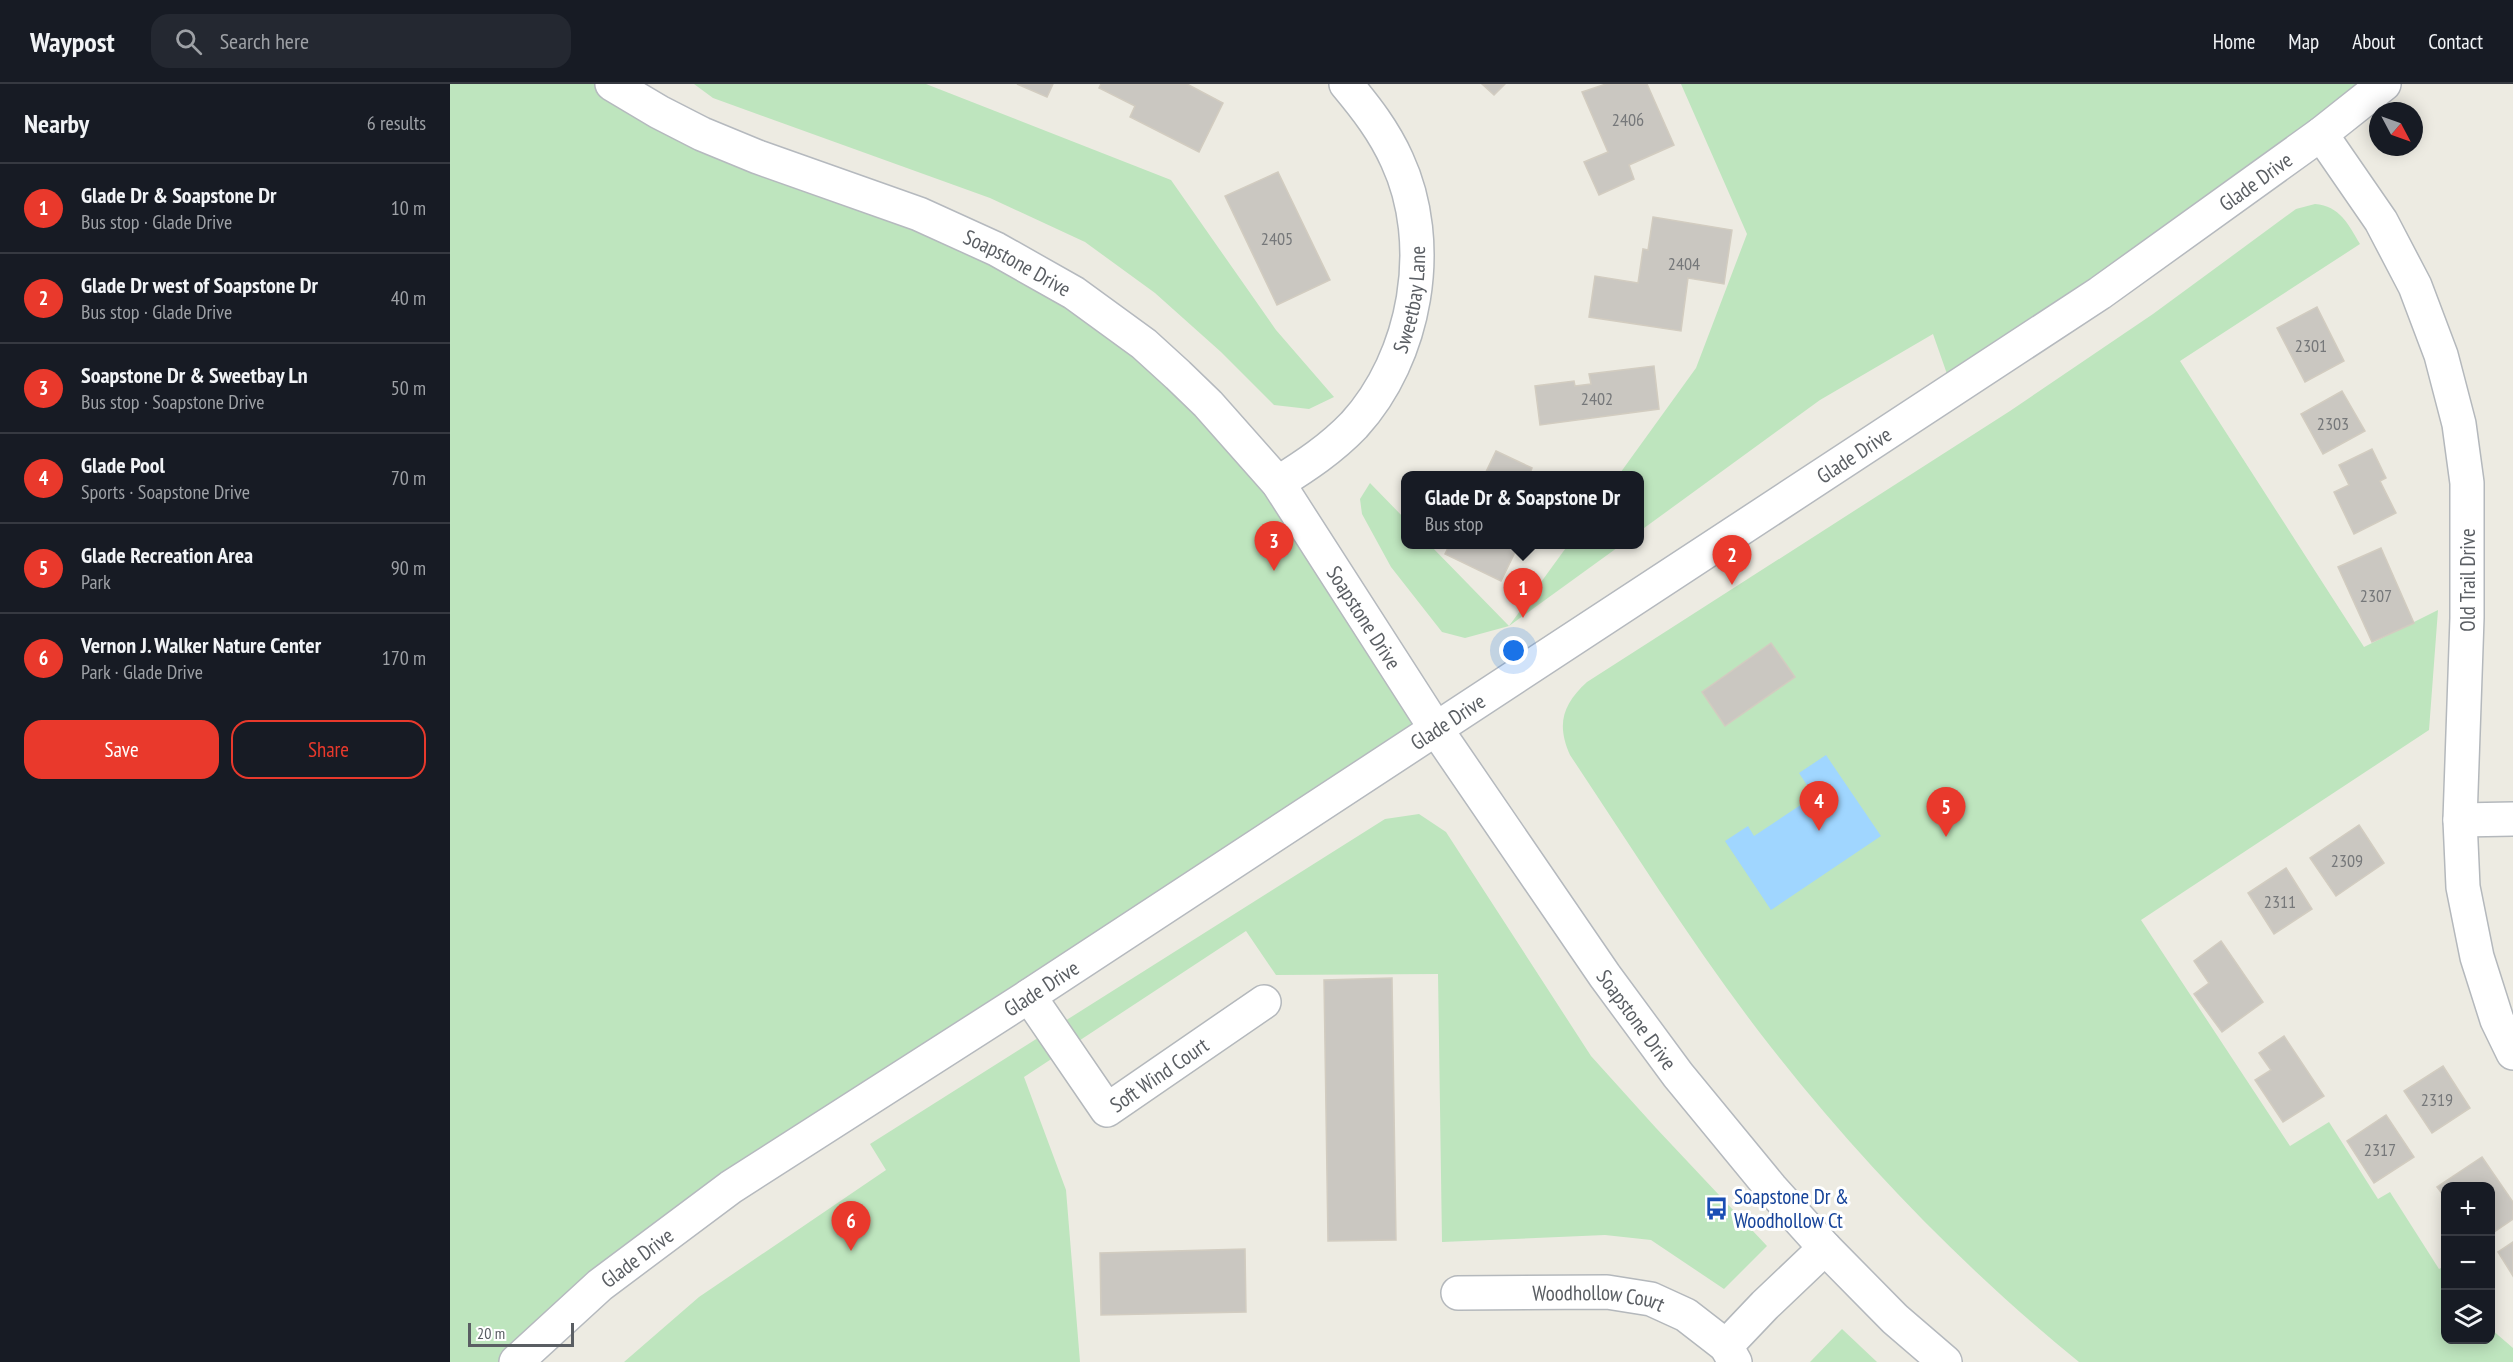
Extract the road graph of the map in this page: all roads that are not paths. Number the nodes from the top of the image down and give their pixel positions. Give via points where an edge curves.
1 (612, 84) edge
2 (1346, 84) edge
3 (2384, 84) edge
4 (2321, 134) junction
5 (1278, 483) junction
6 (1436, 729) junction
7 (2513, 819) edge
8 (2460, 820) junction
9 (1029, 996) junction
10 (1264, 1002) dead end
11 (2513, 1053) edge
12 (1825, 1248) junction
13 (1458, 1293) dead end
14 (1730, 1354) edge
15 (516, 1362) edge
16 (1945, 1362) edge

1 - 5 street, Soapstone Drive via 702,134 968,235 1074,293 1144,344 1208,404
2 - 5 street, Sweetbay Lane via 1374,117 1398,160 1411,198 1417,246 1415,294 1403,342 1381,388 1354,424 1319,457
3 - 4 street, Glade Drive
4 - 6 street, Glade Drive via 2100,293
4 - 8 street, Old Trail Drive via 2381,221 2415,286 2441,355 2459,424 2468,483
5 - 6 street, Soapstone Drive
6 - 9 street, Glade Drive
6 - 12 street, Soapstone Drive via 1605,976 1678,1075
7 - 8 street
8 - 11 street, Old Trail Drive via 2463,887 2477,957
9 - 10 street, Soft Wind Court via 1107,1110
9 - 15 street, Glade Drive via 731,1187 600,1285
12 - 14 street, Woodhollow Court via 1765,1305
12 - 16 street, Soapstone Drive via 1895,1319
13 - 14 street, Woodhollow Court via 1607,1292 1651,1299 1686,1315

